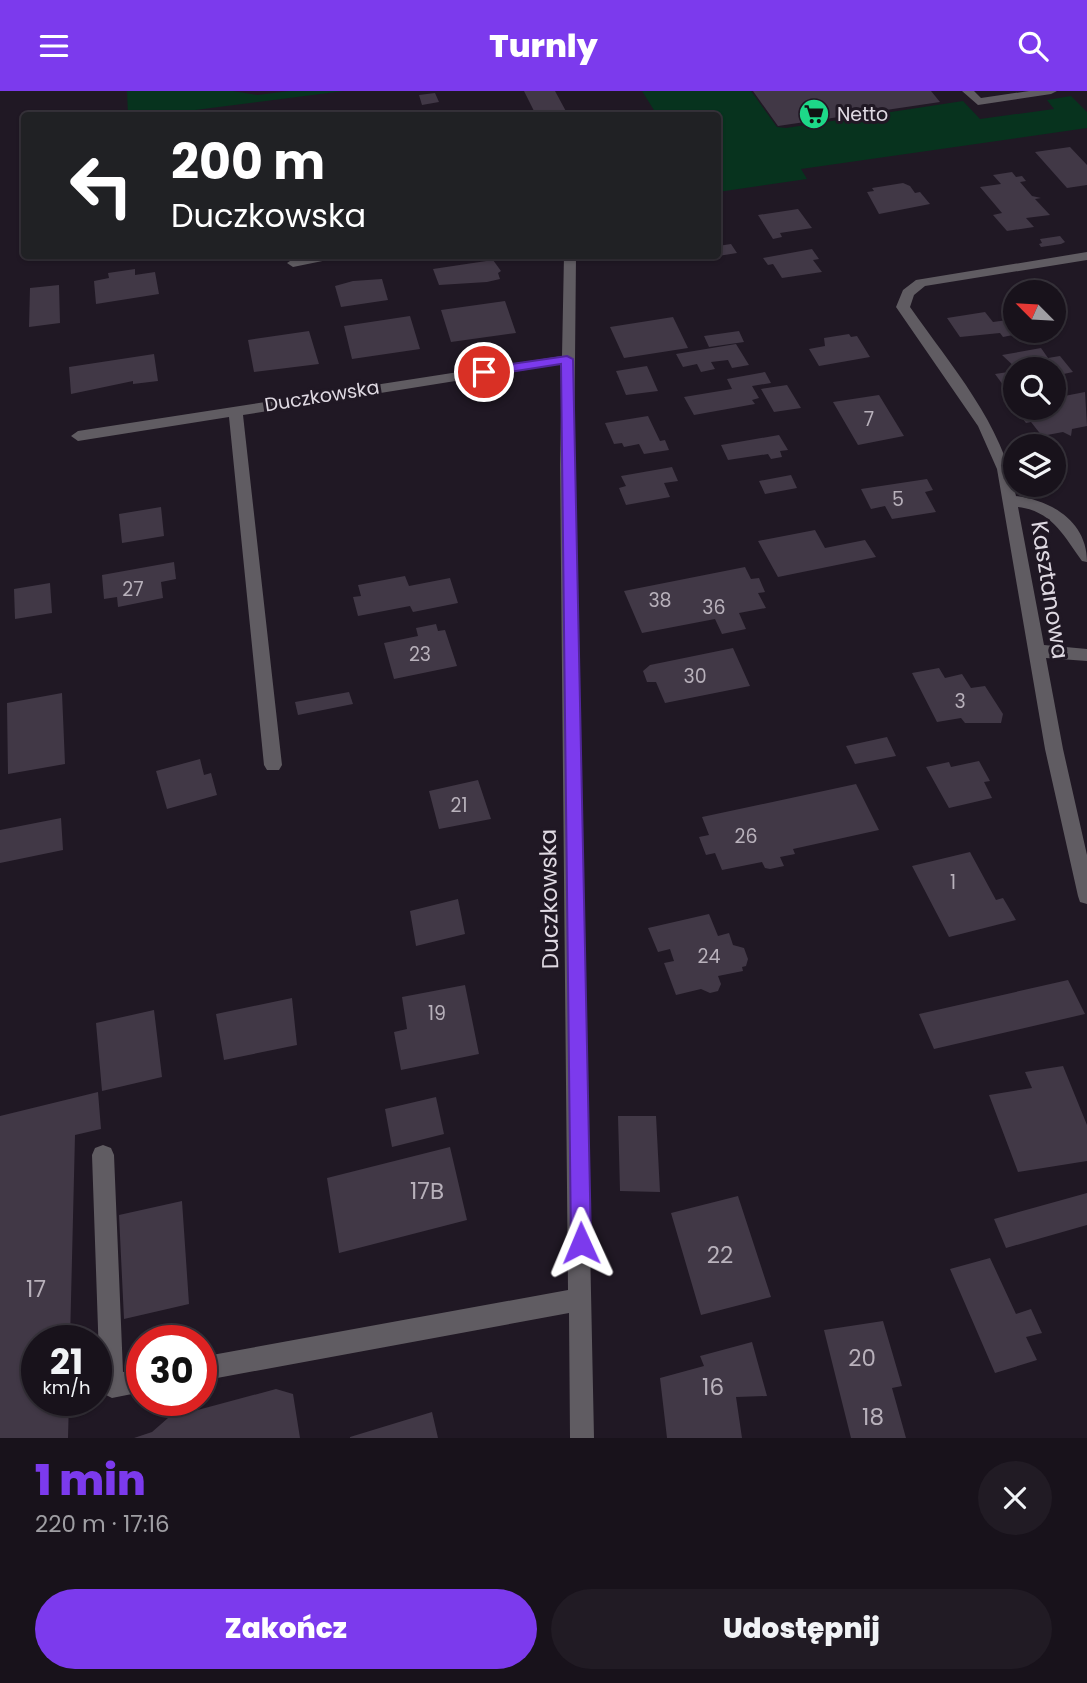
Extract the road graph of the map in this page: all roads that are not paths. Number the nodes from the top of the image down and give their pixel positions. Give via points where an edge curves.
1 (968, 91) edge
2 (1051, 91) edge
3 (1031, 92) edge
4 (1087, 256) edge
5 (320, 259) edge
6 (570, 259) edge
7 (293, 263) dead end
8 (567, 359) junction
9 (235, 409) junction
10 (78, 436) dead end
11 (1012, 501) junction
12 (1087, 557) edge
13 (1036, 651) junction
14 (1087, 655) edge
15 (273, 765) dead end
16 (1087, 896) edge
17 (103, 1155) dead end
18 (582, 1299) junction
19 (217, 1366) edge
20 (126, 1383) edge
21 (582, 1438) edge

1 - 3 street via 978,102
2 - 3 street
4 - 11 street, Kasztanowa via 921,283 904,300 908,317 995,443
5 - 7 street
6 - 8 street, Duczkowska
8 - 9 street, Duczkowska
8 - 18 street, Duczkowska
9 - 10 street, Duczkowska
9 - 15 street
11 - 12 street via 1038,503 1056,513
11 - 13 street, Kasztanowa
13 - 14 street
13 - 16 street, Kasztanowa
17 - 20 street via 112,1385
18 - 19 street
18 - 21 street, Duczkowska

